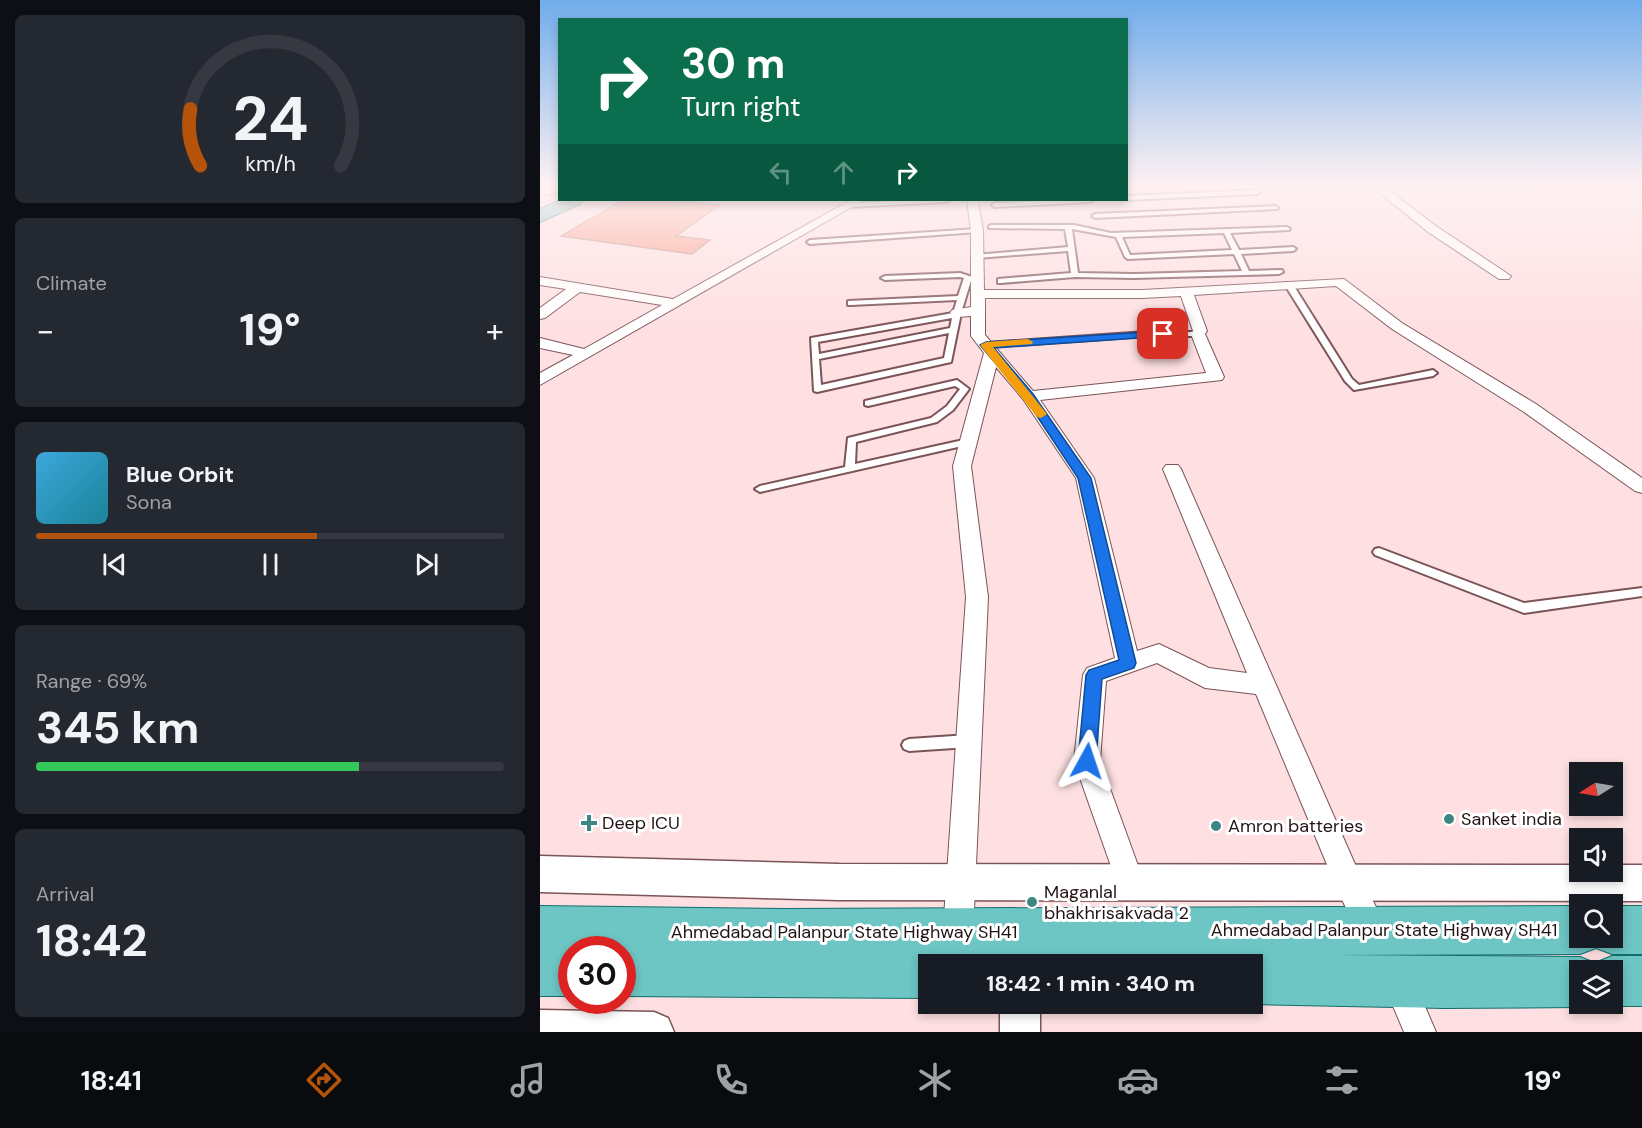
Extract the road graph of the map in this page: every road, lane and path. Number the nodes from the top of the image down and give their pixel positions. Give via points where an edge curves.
1 (796, 234) edge
2 (915, 234) edge
3 (983, 234) edge
4 (1069, 234) edge
5 (1113, 234) edge
6 (1144, 234) edge
7 (1228, 234) edge
8 (1440, 234) edge
9 (1118, 235) junction
10 (810, 242) dead end
11 (1071, 249) junction
12 (1293, 249) dead end
13 (1236, 252) junction
14 (977, 256) junction
15 (1279, 272) dead end
16 (1247, 273) junction
17 (1075, 275) junction
18 (1504, 276) dead end
19 (885, 278) dead end
20 (540, 281) edge
21 (1001, 281) dead end
22 (1289, 285) junction
23 (578, 287) junction
24 (1186, 291) junction
25 (673, 303) junction
26 (851, 303) dead end
27 (968, 304) junction
28 (540, 315) edge
29 (953, 330) junction
30 (1198, 334) junction
31 (540, 343) edge
32 (989, 348) junction
33 (584, 353) junction
34 (815, 357) junction
35 (1433, 373) dead end
36 (540, 380) edge
37 (1029, 396) junction
38 (868, 403) dead end
39 (968, 442) junction
40 (850, 469) junction
41 (1172, 469) dead end
42 (1642, 487) edge
43 (760, 489) dead end
44 (1379, 552) dead end
45 (1642, 592) edge
46 (1128, 663) junction
47 (1266, 685) junction
48 (969, 741) junction
49 (909, 745) dead end
50 (540, 874) edge
51 (960, 882) junction
52 (1130, 882) junction
53 (1348, 882) junction
54 (1642, 882) edge
55 (540, 930) edge
56 (1372, 930) junction
57 (1569, 930) edge
58 (1623, 930) edge
59 (1642, 930) edge
60 (958, 932) junction
61 (540, 971) edge
62 (558, 971) edge
63 (636, 971) edge
64 (918, 973) edge
65 (1263, 979) edge
66 (1569, 981) edge
67 (1623, 981) edge
68 (1642, 981) edge
69 (1398, 982) junction
70 (1020, 1014) edge
71 (540, 1030) edge
72 (654, 1032) edge
73 (1020, 1032) edge
74 (1420, 1032) edge

1 - 25 street
2 - 10 lane
3 - 14 street
4 - 11 lane
5 - 9 lane
6 - 9 lane
7 - 13 lane
8 - 18 street
9 - 13 lane via 1128,257
11 - 14 lane
11 - 17 lane
12 - 13 lane
13 - 16 lane
14 - 27 street
15 - 16 lane
16 - 17 lane
17 - 21 lane
19 - 27 lane via 968,277
20 - 23 street
22 - 24 street
22 - 35 lane via 1349,381 1358,387
22 - 42 street via 1339,282 1397,326 1530,408
23 - 25 street
23 - 28 street
24 - 27 street
24 - 30 street
25 - 33 street
26 - 27 lane
27 - 29 lane
27 - 32 street via 978,336
27 - 34 lane via 814,340
29 - 34 lane
29 - 34 lane via 948,360 817,389
30 - 32 lane via 1146,334
30 - 37 street via 1216,377
31 - 33 street
32 - 37 street
32 - 39 street
33 - 36 street
37 - 46 street via 1085,478
38 - 40 lane via 957,383 965,389 934,420 851,440
39 - 40 lane
39 - 48 street via 962,466 977,597
40 - 43 lane
41 - 47 street
44 - 45 lane via 1524,608
46 - 47 street via 1159,653 1205,678
46 - 52 street via 1095,675 1087,761
47 - 53 street
48 - 49 lane
48 - 51 street
50 - 51 street
51 - 52 street
51 - 60 street
52 - 53 street
53 - 54 street
53 - 56 street
55 - 60 main road, Ahmedabad Palanpur State Highway SH41
56 - 57 main road, Ahmedabad Palanpur State Highway SH41
56 - 60 main road, Ahmedabad Palanpur State Highway SH41
56 - 69 street
58 - 59 main road
61 - 62 main road
63 - 64 main road
65 - 69 main road
66 - 69 main road
67 - 68 main road
69 - 74 street
70 - 73 street
71 - 72 street

